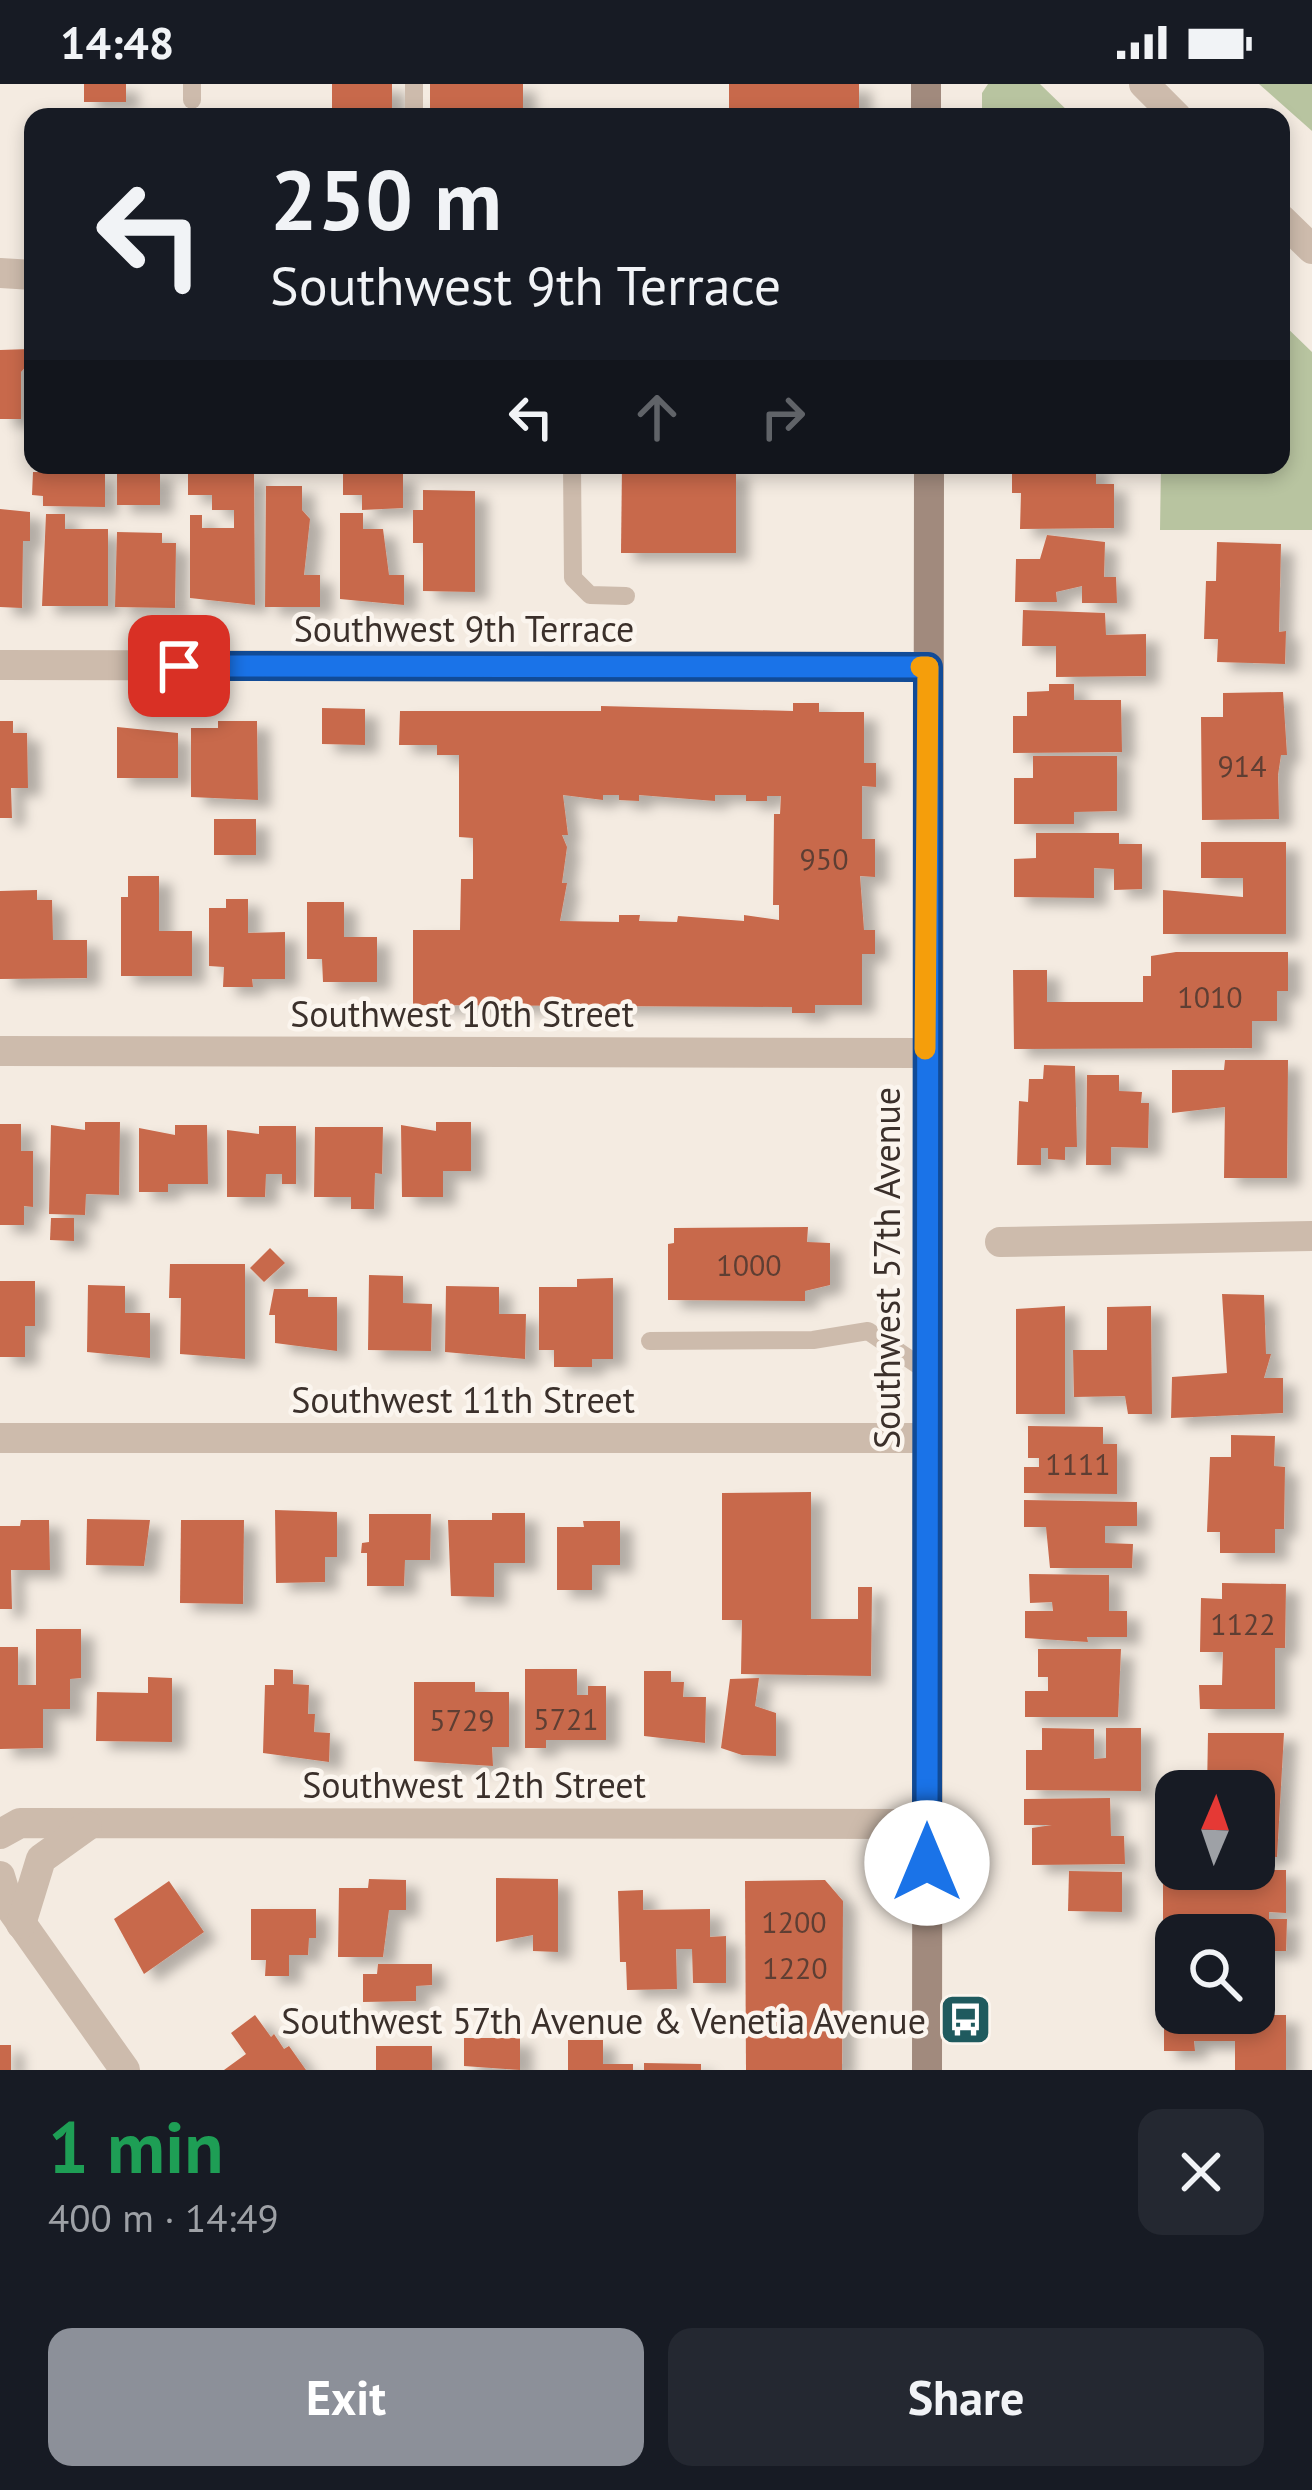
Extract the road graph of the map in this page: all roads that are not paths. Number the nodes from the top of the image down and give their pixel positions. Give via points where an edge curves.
1 (1144, 84) edge
2 (1168, 108) edge
3 (1290, 228) edge
4 (1312, 249) edge
5 (572, 474) edge
6 (929, 474) edge
7 (626, 596) dead end
8 (0, 665) edge
9 (928, 667) junction
10 (0, 1051) edge
11 (925, 1053) junction
12 (1312, 1236) edge
13 (1000, 1242) dead end
14 (650, 1341) dead end
15 (927, 1371) junction
16 (0, 1438) edge
17 (926, 1438) junction
18 (92, 1823) junction
19 (7, 1824) edge
20 (927, 1824) junction
21 (6, 1902) edge
22 (124, 2070) edge
23 (927, 2070) edge

1 - 2 street
3 - 4 street
5 - 7 lane via 573,578 590,595
6 - 9 main road, Southwest 57th Avenue
8 - 9 street, Southwest 9th Terrace
9 - 11 main road, Southwest 57th Avenue
10 - 11 street, Southwest 10th Street
11 - 15 main road, Southwest 57th Avenue
12 - 13 street
14 - 15 lane via 813,1340 868,1331
15 - 17 main road, Southwest 57th Avenue
16 - 17 street, Southwest 11th Street
17 - 20 main road, Southwest 57th Avenue
18 - 19 street, Southwest 12th Street
18 - 20 street, Southwest 12th Street
18 - 21 street via 41,1859
20 - 23 main road, Southwest 57th Avenue
21 - 22 street

